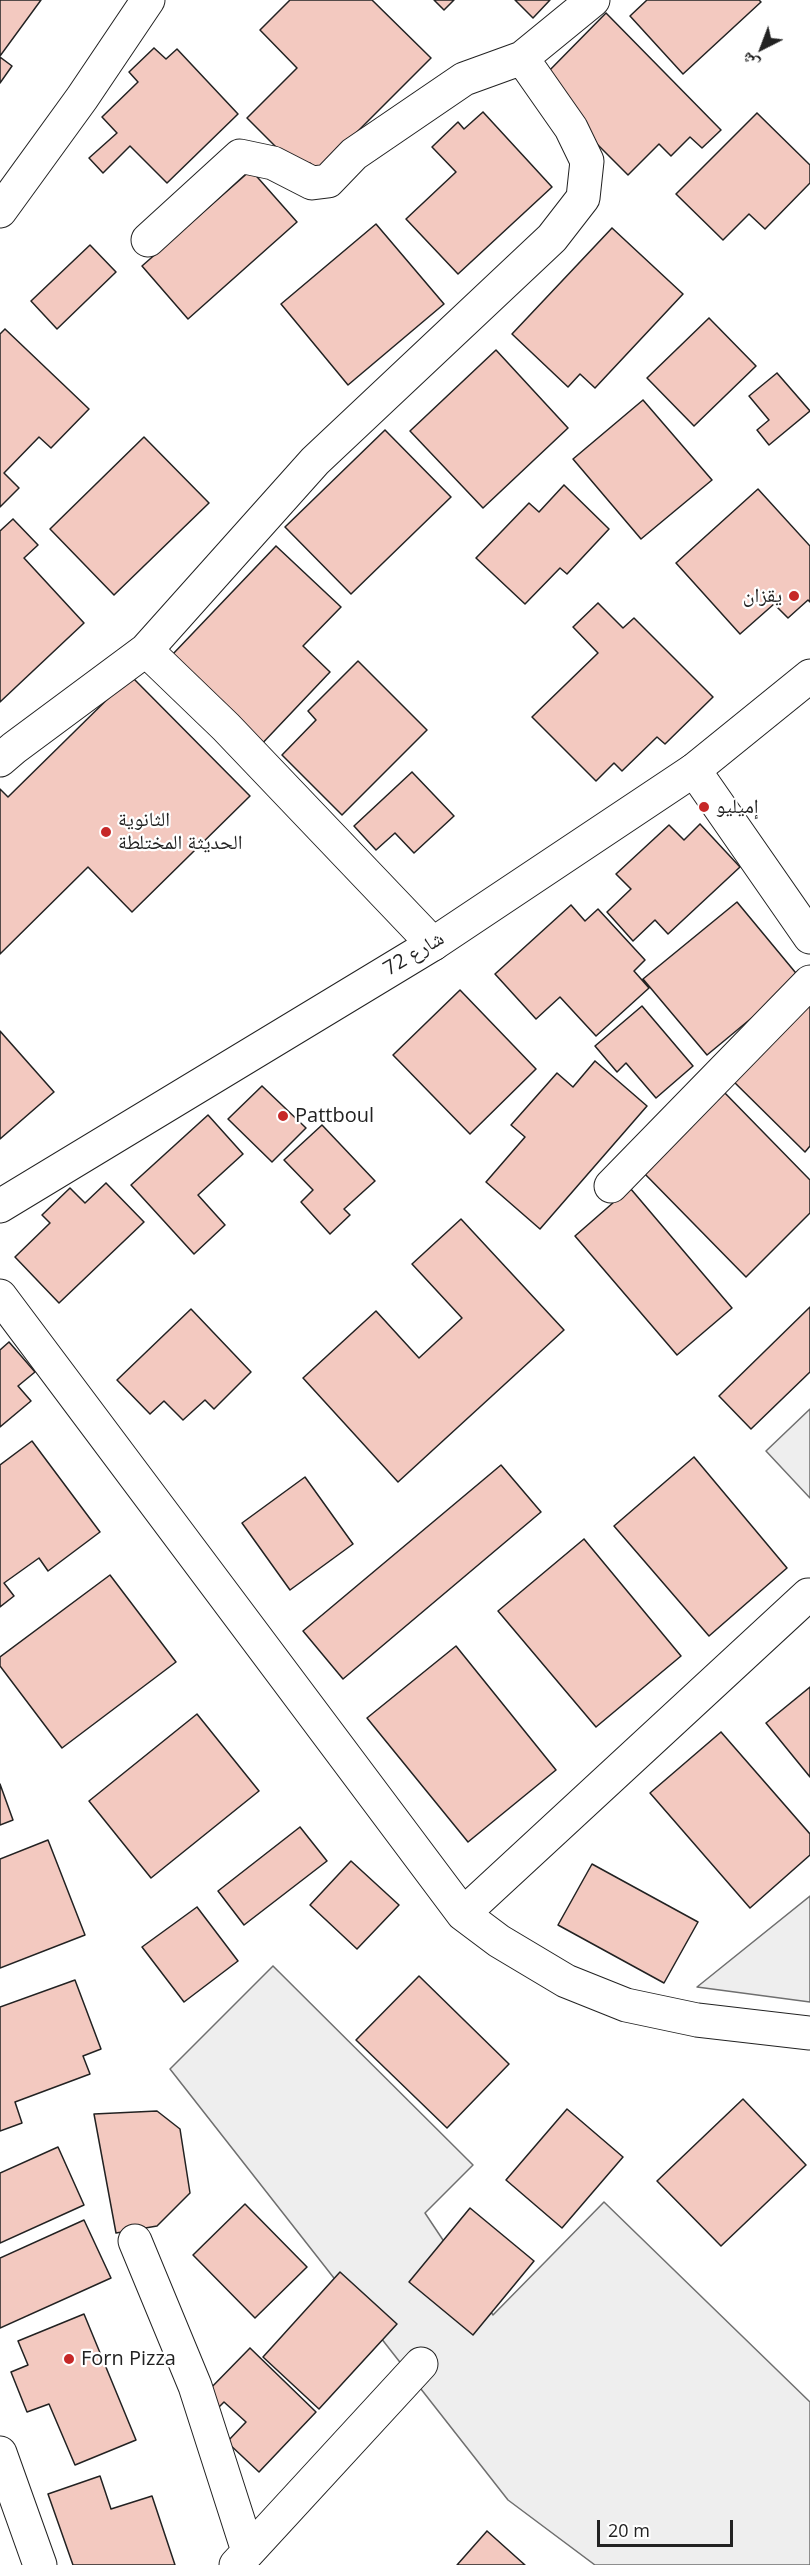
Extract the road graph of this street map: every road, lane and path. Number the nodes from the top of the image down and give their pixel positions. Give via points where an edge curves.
1 (148, 0) edge
2 (593, 0) edge
3 (522, 58) junction
4 (0, 211) edge
5 (148, 240) dead end
6 (146, 650) junction
7 (810, 676) edge
8 (0, 760) edge
9 (694, 770) junction
10 (810, 937) edge
11 (433, 944) junction
12 (810, 982) edge
13 (611, 1186) dead end
14 (0, 1206) edge
15 (0, 1296) edge
16 (808, 1595) dead end
17 (463, 1914) junction
18 (810, 2033) edge
19 (135, 2241) dead end
20 (421, 2364) dead end
21 (0, 2453) edge
22 (242, 2558) edge
23 (40, 2565) edge

1 - 4 street
2 - 3 street
3 - 5 street via 464,79 354,154 328,181 312,183 273,164 240,156
3 - 6 street via 571,128 586,161 583,198 552,238 315,461
6 - 8 street
6 - 11 street
7 - 9 street, شارع 72
9 - 10 street
9 - 11 street, شارع 72
11 - 14 street, شارع 72
12 - 13 street
15 - 17 street
16 - 17 street
17 - 18 street via 499,1941 566,1981 626,2005 697,2020
19 - 22 street via 195,2386
20 - 22 street
21 - 23 street

